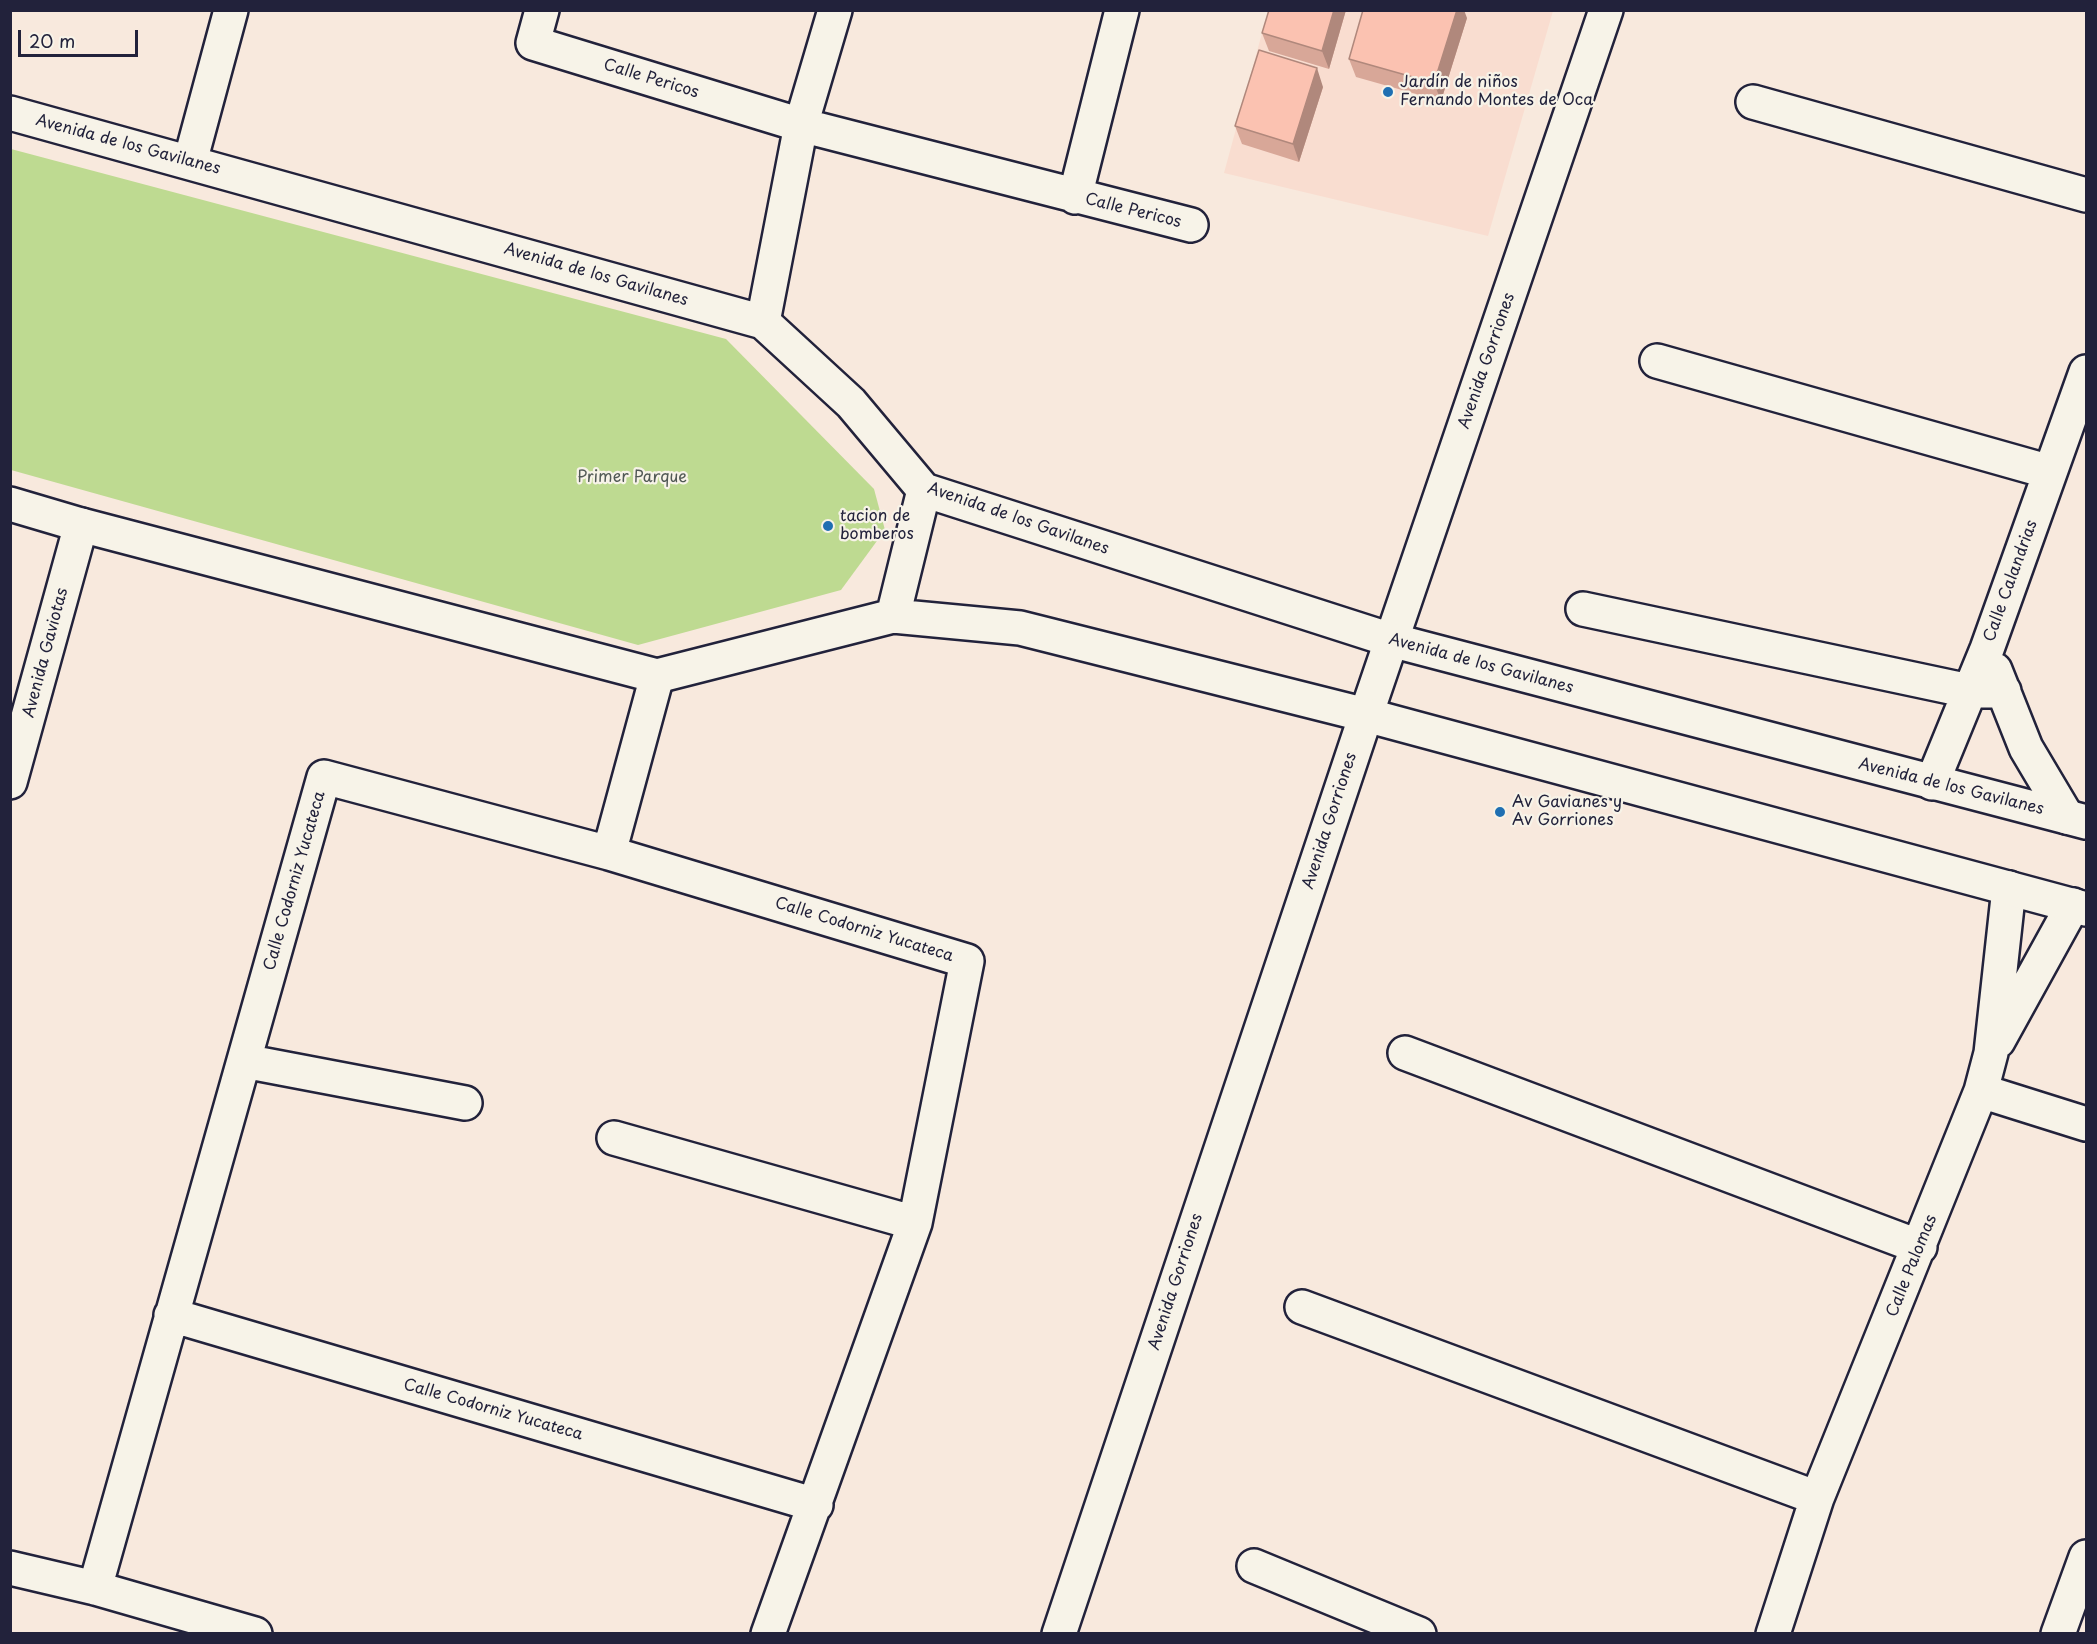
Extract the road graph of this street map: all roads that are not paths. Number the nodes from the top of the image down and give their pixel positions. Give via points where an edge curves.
1 (231, 10) edge
2 (542, 10) edge
3 (835, 10) edge
4 (1122, 10) edge
5 (1606, 10) edge
6 (1753, 102) dead end
7 (10, 113) edge
8 (801, 125) junction
9 (190, 162) junction
10 (2086, 195) edge
11 (1075, 197) junction
12 (1191, 225) dead end
13 (762, 322) junction
14 (1657, 361) dead end
15 (2086, 372) edge
16 (2050, 472) junction
17 (924, 490) junction
18 (10, 504) edge
19 (81, 525) junction
20 (1583, 609) dead end
21 (893, 616) junction
22 (1391, 640) junction
23 (1987, 649) junction
24 (657, 676) junction
25 (1969, 691) junction
26 (2004, 691) junction
27 (1366, 715) junction
28 (10, 782) edge
29 (1932, 783) junction
30 (2077, 819) edge
31 (609, 853) junction
32 (2008, 888) junction
33 (2080, 907) edge
34 (1405, 1053) dead end
35 (1991, 1053) junction
36 (244, 1061) junction
37 (1981, 1091) junction
38 (465, 1103) dead end
39 (2086, 1124) edge
40 (614, 1138) dead end
41 (915, 1223) junction
42 (1920, 1247) junction
43 (1302, 1307) dead end
44 (171, 1315) junction
45 (1817, 1498) junction
46 (816, 1505) junction
47 (2086, 1557) edge
48 (1254, 1566) dead end
49 (10, 1568) edge
50 (95, 1588) junction
51 (255, 1634) edge
52 (768, 1634) edge
53 (1059, 1634) edge
54 (1419, 1634) edge
55 (1773, 1634) edge
56 (2058, 1634) edge

1 - 9 street
2 - 8 street, Calle Pericos via 533,44
3 - 8 street
4 - 11 street, Calle Pericos
5 - 22 street, Avenida Gorriones
6 - 10 street
7 - 9 street, Avenida de los Gavilanes
8 - 11 street, Calle Pericos
8 - 13 street
9 - 13 street, Avenida de los Gavilanes
11 - 12 street, Calle Pericos
13 - 17 street, Avenida de los Gavilanes via 851,403
14 - 16 street
15 - 16 street, Calle Calandrias
16 - 23 street, Calle Calandrias
17 - 21 street
17 - 22 street, Avenida de los Gavilanes
18 - 19 street
19 - 24 street
19 - 28 street, Avenida Gaviotas
20 - 25 street
21 - 24 street
21 - 27 street via 1020,628
22 - 27 street, Avenida Gorriones
22 - 29 street, Avenida de los Gavilanes
23 - 25 street
23 - 26 street, Calle Calandrias
24 - 31 street
25 - 26 street
25 - 29 street
26 - 30 street, Calle Calandrias via 2026,748
27 - 32 street
27 - 53 street, Avenida Gorriones
29 - 30 street, Avenida de los Gavilanes
31 - 36 street, Calle Codorniz Yucateca via 324,777
31 - 41 street, Calle Codorniz Yucateca via 967,961
32 - 33 street
32 - 35 street, Calle Palomas
33 - 35 street
34 - 42 street
35 - 37 street, Calle Palomas
36 - 38 street
36 - 44 street, Calle Codorniz Yucateca
37 - 39 street
37 - 42 street, Calle Palomas
40 - 41 street
41 - 46 street, Calle Codorniz Yucateca
42 - 45 street, Calle Palomas
43 - 45 street
44 - 46 street, Calle Codorniz Yucateca
44 - 50 street, Calle Codorniz Yucateca
45 - 55 street, Calle Palomas
46 - 52 street, Calle Codorniz Yucateca
47 - 56 street
48 - 54 street
49 - 50 street
50 - 51 street

